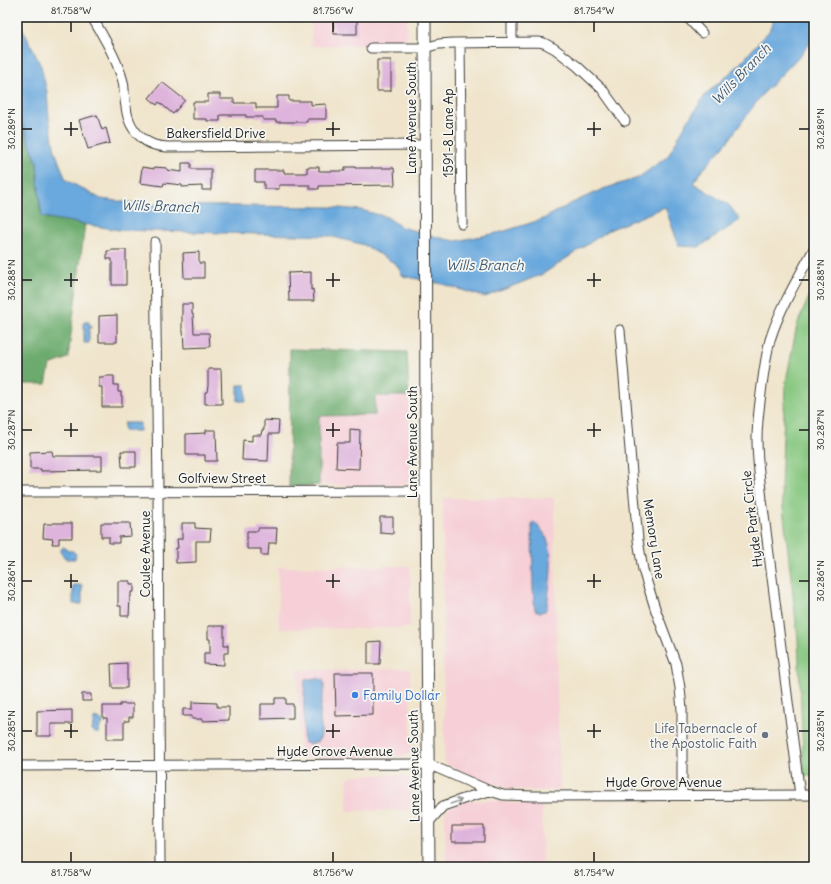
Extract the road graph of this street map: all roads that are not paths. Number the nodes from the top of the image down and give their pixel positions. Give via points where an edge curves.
1 (92, 17) edge
2 (425, 17) edge
3 (512, 17) edge
4 (687, 17) edge
5 (702, 33) dead end
6 (460, 42) junction
7 (512, 42) junction
8 (371, 48) dead end
9 (424, 48) junction
10 (625, 121) dead end
11 (425, 145) junction
12 (462, 224) dead end
13 (155, 242) dead end
14 (814, 249) edge
15 (620, 330) dead end
16 (158, 491) junction
17 (426, 491) junction
18 (17, 492) edge
19 (428, 764) junction
20 (159, 765) junction
21 (17, 766) edge
22 (490, 791) junction
23 (682, 795) junction
24 (800, 795) junction
25 (814, 795) edge
26 (428, 823) junction
27 (160, 867) edge
28 (429, 867) edge

1 - 11 street, Bakersfield Drive via 118,66 130,125 147,143 175,147
2 - 9 main road, Lane Avenue South
3 - 7 street
4 - 5 street
6 - 7 street
6 - 9 street
6 - 12 street, 1591-8 Lane Ap
7 - 10 street via 544,42 555,49 602,89
8 - 9 street
9 - 11 main road, Lane Avenue South
11 - 17 main road, Lane Avenue South
13 - 16 street, Coulee Avenue
14 - 24 street, Hyde Park Circle via 794,283 770,339 765,359 757,438 762,500
15 - 23 street, Memory Lane via 638,540 643,570 676,664 680,688
16 - 17 street, Golfview Street
16 - 18 street, Golfview Street
16 - 20 street, Coulee Avenue
17 - 19 main road, Lane Avenue South
19 - 20 street, Hyde Grove Avenue
19 - 22 street, Hyde Grove Avenue
19 - 26 main road, Lane Avenue South
20 - 21 street, Hyde Grove Avenue
20 - 27 street, Coulee Avenue
22 - 23 street, Hyde Grove Avenue via 503,795 533,796
26 -> 22 street via 443,806
23 - 24 street, Hyde Grove Avenue
24 - 25 street, Hyde Grove Avenue
26 - 28 main road, Lane Avenue South

